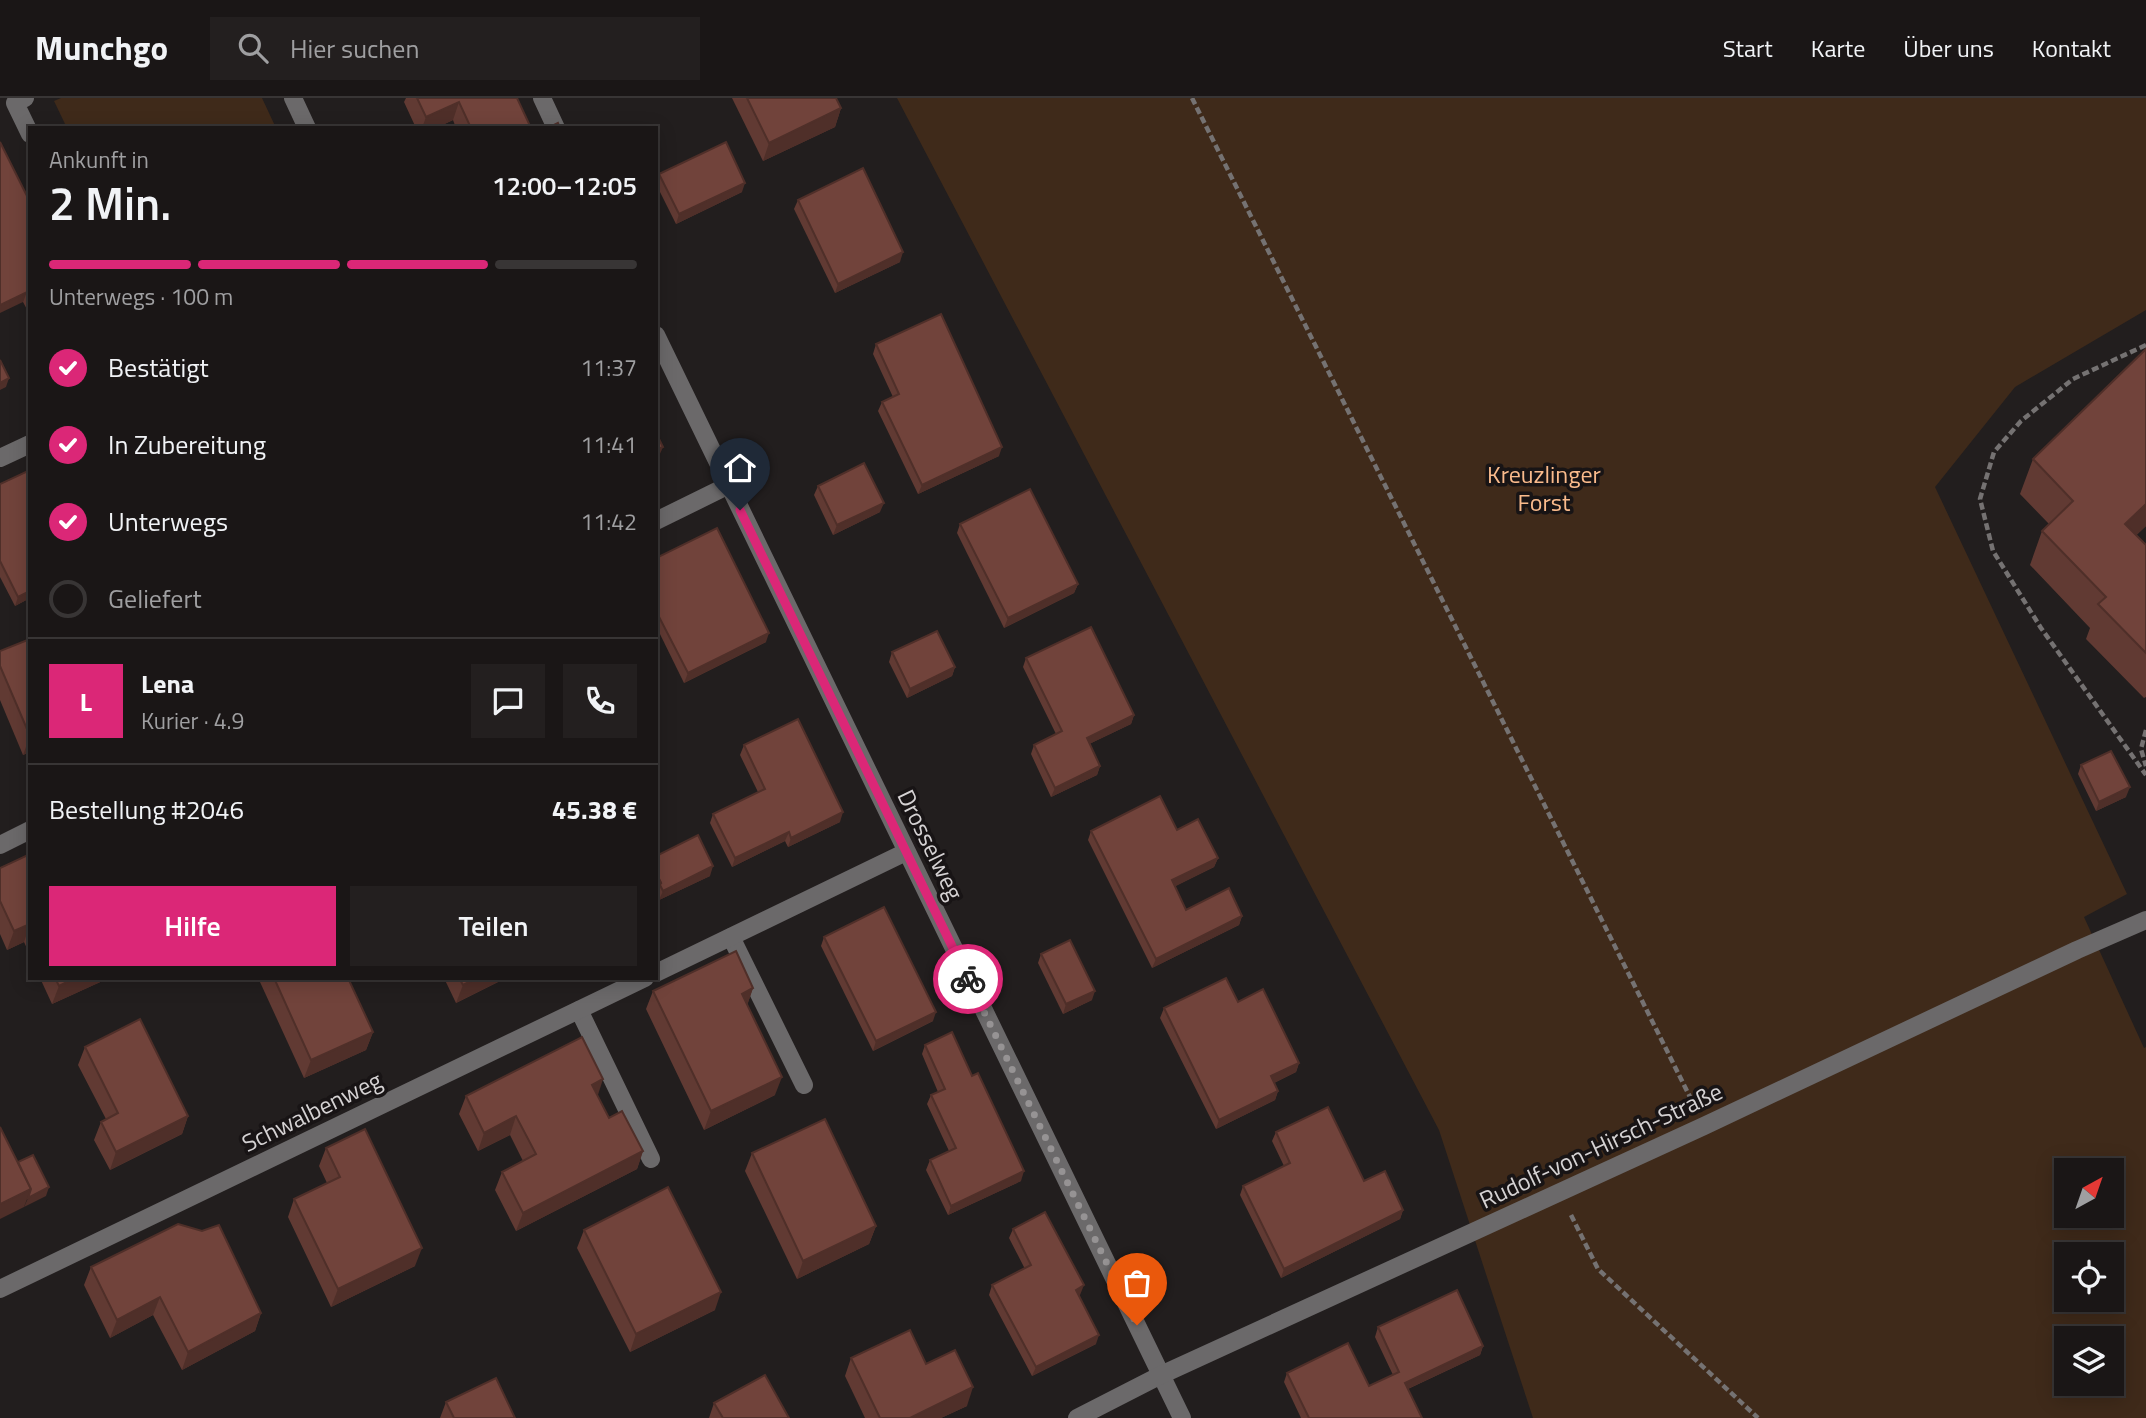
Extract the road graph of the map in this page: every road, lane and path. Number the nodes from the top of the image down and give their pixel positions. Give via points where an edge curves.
1 (293, 98) edge
2 (542, 98) edge
3 (1192, 98) edge
4 (13, 103) edge
5 (306, 126) edge
6 (555, 126) edge
7 (28, 130) edge
8 (658, 339) edge
9 (2146, 345) edge
10 (28, 445) edge
11 (0, 458) edge
12 (729, 485) junction
13 (658, 520) edge
14 (2146, 730) edge
15 (2146, 766) edge
16 (2146, 775) edge
17 (28, 831) edge
18 (0, 845) edge
19 (906, 852) junction
20 (2146, 920) edge
21 (731, 937) junction
22 (658, 972) edge
23 (641, 980) edge
24 (579, 1010) junction
25 (804, 1085) dead end
26 (1704, 1126) junction
27 (651, 1159) dead end
28 (1560, 1192) junction
29 (0, 1289) edge
30 (1161, 1375) junction
31 (1077, 1418) edge
32 (1182, 1418) edge
33 (1758, 1418) edge

1 - 5 street
2 - 6 street
3 - 26 path
4 - 7 street
8 - 12 street, Drosselweg
9 - 16 path via 2073,379 2021,421 1994,452 1980,499 1993,551 2041,628
10 - 11 street
12 - 13 street
12 - 19 street, Drosselweg
14 - 15 path via 2141,749
17 - 18 street
19 - 21 street
19 - 30 street, Drosselweg
20 - 26 street, Rudolf-von-Hirsch-Straße
21 - 22 street
21 - 25 street
23 - 24 street, Schwalbenweg
24 - 27 street
24 - 29 street, Schwalbenweg
26 - 28 street, Rudolf-von-Hirsch-Straße
28 - 30 street, Rudolf-von-Hirsch-Straße
28 - 33 path via 1598,1269
30 - 31 street, Rudolf-von-Hirsch-Straße
30 - 32 street, Drosselweg

